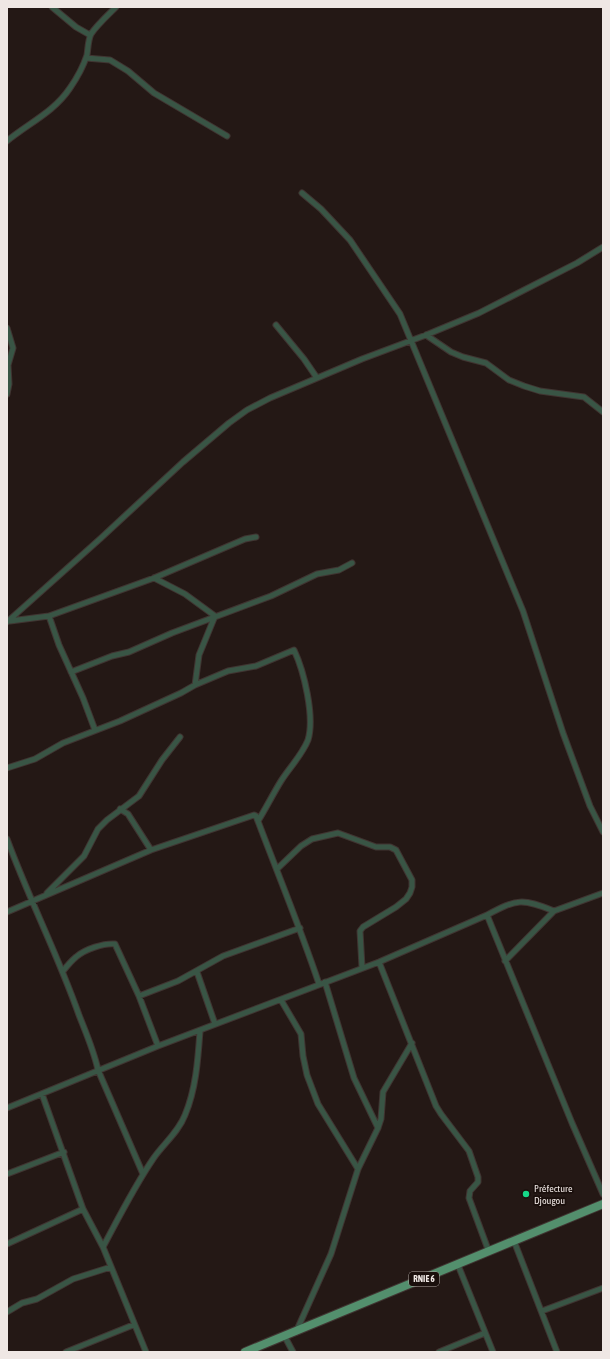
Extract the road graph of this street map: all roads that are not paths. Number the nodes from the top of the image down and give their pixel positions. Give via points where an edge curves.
1 (52, 7) edge
2 (116, 7) edge
3 (90, 35) junction
4 (86, 58) junction
5 (227, 136) dead end
6 (7, 141) edge
7 (302, 193) dead end
8 (603, 247) edge
9 (276, 325) dead end
10 (7, 328) edge
11 (426, 335) junction
12 (411, 340) junction
13 (317, 378) junction
14 (7, 394) edge
15 (603, 412) edge
16 (256, 537) dead end
17 (352, 563) dead end
18 (154, 578) junction
19 (49, 616) junction
20 (215, 616) junction
21 (8, 622) edge
22 (71, 672) junction
23 (195, 685) junction
24 (95, 730) junction
25 (180, 737) dead end
26 (7, 768) edge
27 (120, 810) junction
28 (258, 821) junction
29 (603, 832) edge
30 (7, 839) edge
31 (151, 850) junction
32 (277, 869) junction
33 (603, 893) edge
34 (43, 896) junction
35 (32, 902) junction
36 (554, 911) junction
37 (7, 912) edge
38 (487, 915) junction
39 (300, 928) junction
40 (505, 961) junction
41 (380, 962) junction
42 (362, 967) junction
43 (63, 971) junction
44 (198, 972) junction
45 (322, 983) junction
46 (140, 996) junction
47 (281, 1000) junction
48 (216, 1024) junction
49 (200, 1031) junction
50 (412, 1043) junction
51 (158, 1046) junction
52 (98, 1070) junction
53 (42, 1094) junction
54 (7, 1108) edge
55 (378, 1128) junction
56 (64, 1152) junction
57 (358, 1169) junction
58 (7, 1174) edge
59 (143, 1174) junction
60 (603, 1194) edge
61 (603, 1204) edge
62 (83, 1209) junction
63 (514, 1241) junction
64 (7, 1244) edge
65 (103, 1247) junction
66 (489, 1252) junction
67 (458, 1265) junction
68 (111, 1267) junction
69 (603, 1288) edge
70 (542, 1311) junction
71 (7, 1312) edge
72 (133, 1325) junction
73 (295, 1332) junction
74 (485, 1333) junction
75 (285, 1337) junction
76 (66, 1352) edge
77 (146, 1352) edge
78 (245, 1352) edge
79 (293, 1352) edge
80 (439, 1352) edge
81 (493, 1352) edge
82 (557, 1352) edge

1 - 3 street
2 - 3 street
3 - 4 street
4 - 5 street via 110,60 154,93
4 - 6 street via 78,77 59,102
7 - 12 street via 350,240 400,314
8 - 11 street via 478,314
9 - 13 street
10 - 14 street via 12,348 8,365
11 - 12 street
11 - 15 street via 451,352 486,363 509,380 540,391 584,397
12 - 13 street
12 - 29 street via 523,611 563,733 590,806
13 - 21 street via 270,398 229,422
16 - 18 street via 245,539
17 - 20 street via 339,570 317,574 271,596
18 - 19 street
18 - 20 street via 185,594
19 - 21 street
19 - 22 street
20 - 22 street via 136,649
20 - 23 street via 199,655
22 - 24 street
23 - 24 street via 181,694
23 - 28 street via 228,671 256,666 294,650 300,661 310,709 308,739
24 - 26 street via 24,764
25 - 27 street via 139,796
27 - 31 street via 128,814
27 - 34 street via 98,829 84,856
28 - 31 street via 252,814
28 - 32 street
30 - 35 street
31 - 34 street
32 - 39 street
32 - 42 street via 312,839 338,833 376,847 390,847 396,850 406,866 412,887 406,899 360,931
33 - 36 street
34 - 35 street
35 - 37 street
35 - 43 street
36 - 38 street via 529,901 507,905
36 - 40 street
38 - 40 street
38 - 41 street
39 - 44 street via 223,956
39 - 45 street
40 - 60 street
41 - 42 street
41 - 50 street
42 - 45 street
43 - 46 street via 84,952 115,944
43 - 52 street via 95,1055
44 - 46 street
44 - 48 street
45 - 47 street
45 - 55 street via 354,1078
46 - 51 street
47 - 48 street
47 - 57 street via 301,1034 306,1069 318,1104
48 - 49 street
49 - 51 street
49 - 59 street via 198,1060 185,1115 180,1126 160,1148
50 - 55 street via 383,1092
50 - 66 street via 440,1114 469,1151 478,1182 470,1191 469,1198
51 - 52 street
52 - 53 street
52 - 59 street
53 - 54 street
53 - 56 street
55 - 57 street
56 - 58 street
56 - 62 street
57 - 73 street via 331,1254
59 - 65 street via 124,1204
61 - 63 main road, RNIE 6
62 - 64 street
62 - 65 street
63 - 66 main road, RNIE 6
63 - 70 street
65 - 68 street
66 - 67 main road, RNIE 6
67 - 73 main road, RNIE 6
67 - 74 street
68 - 71 street via 73,1279
68 - 72 street
69 - 70 street
70 - 82 street
72 - 76 street
72 - 77 street
73 - 75 main road, RNIE 6
74 - 80 street
74 - 81 street
75 - 78 main road, RNIE 6
75 - 79 street

